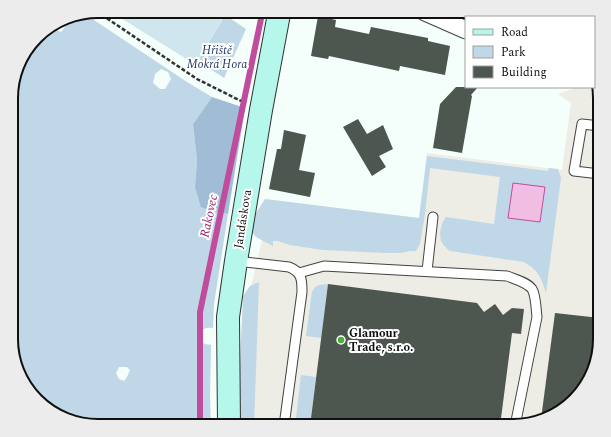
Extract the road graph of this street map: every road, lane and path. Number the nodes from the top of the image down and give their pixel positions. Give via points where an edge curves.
1 (106, 18) edge
2 (278, 18) edge
3 (439, 18) edge
4 (465, 30) edge
5 (244, 102) dead end
6 (593, 125) edge
7 (593, 173) edge
8 (433, 217) dead end
9 (236, 261) junction
10 (427, 271) junction
11 (299, 273) junction
12 (229, 419) edge
13 (285, 419) edge
14 (516, 419) edge

1 - 5 path via 197,79
2 - 9 street, Jandáskova
3 - 4 street
6 - 7 lane via 582,124 574,171
8 - 10 lane
9 - 11 lane via 289,267
9 - 12 street, Jandáskova via 228,318
10 - 11 lane via 324,266
10 - 14 lane via 507,276 521,281 532,289 537,317
11 - 13 lane via 302,292

